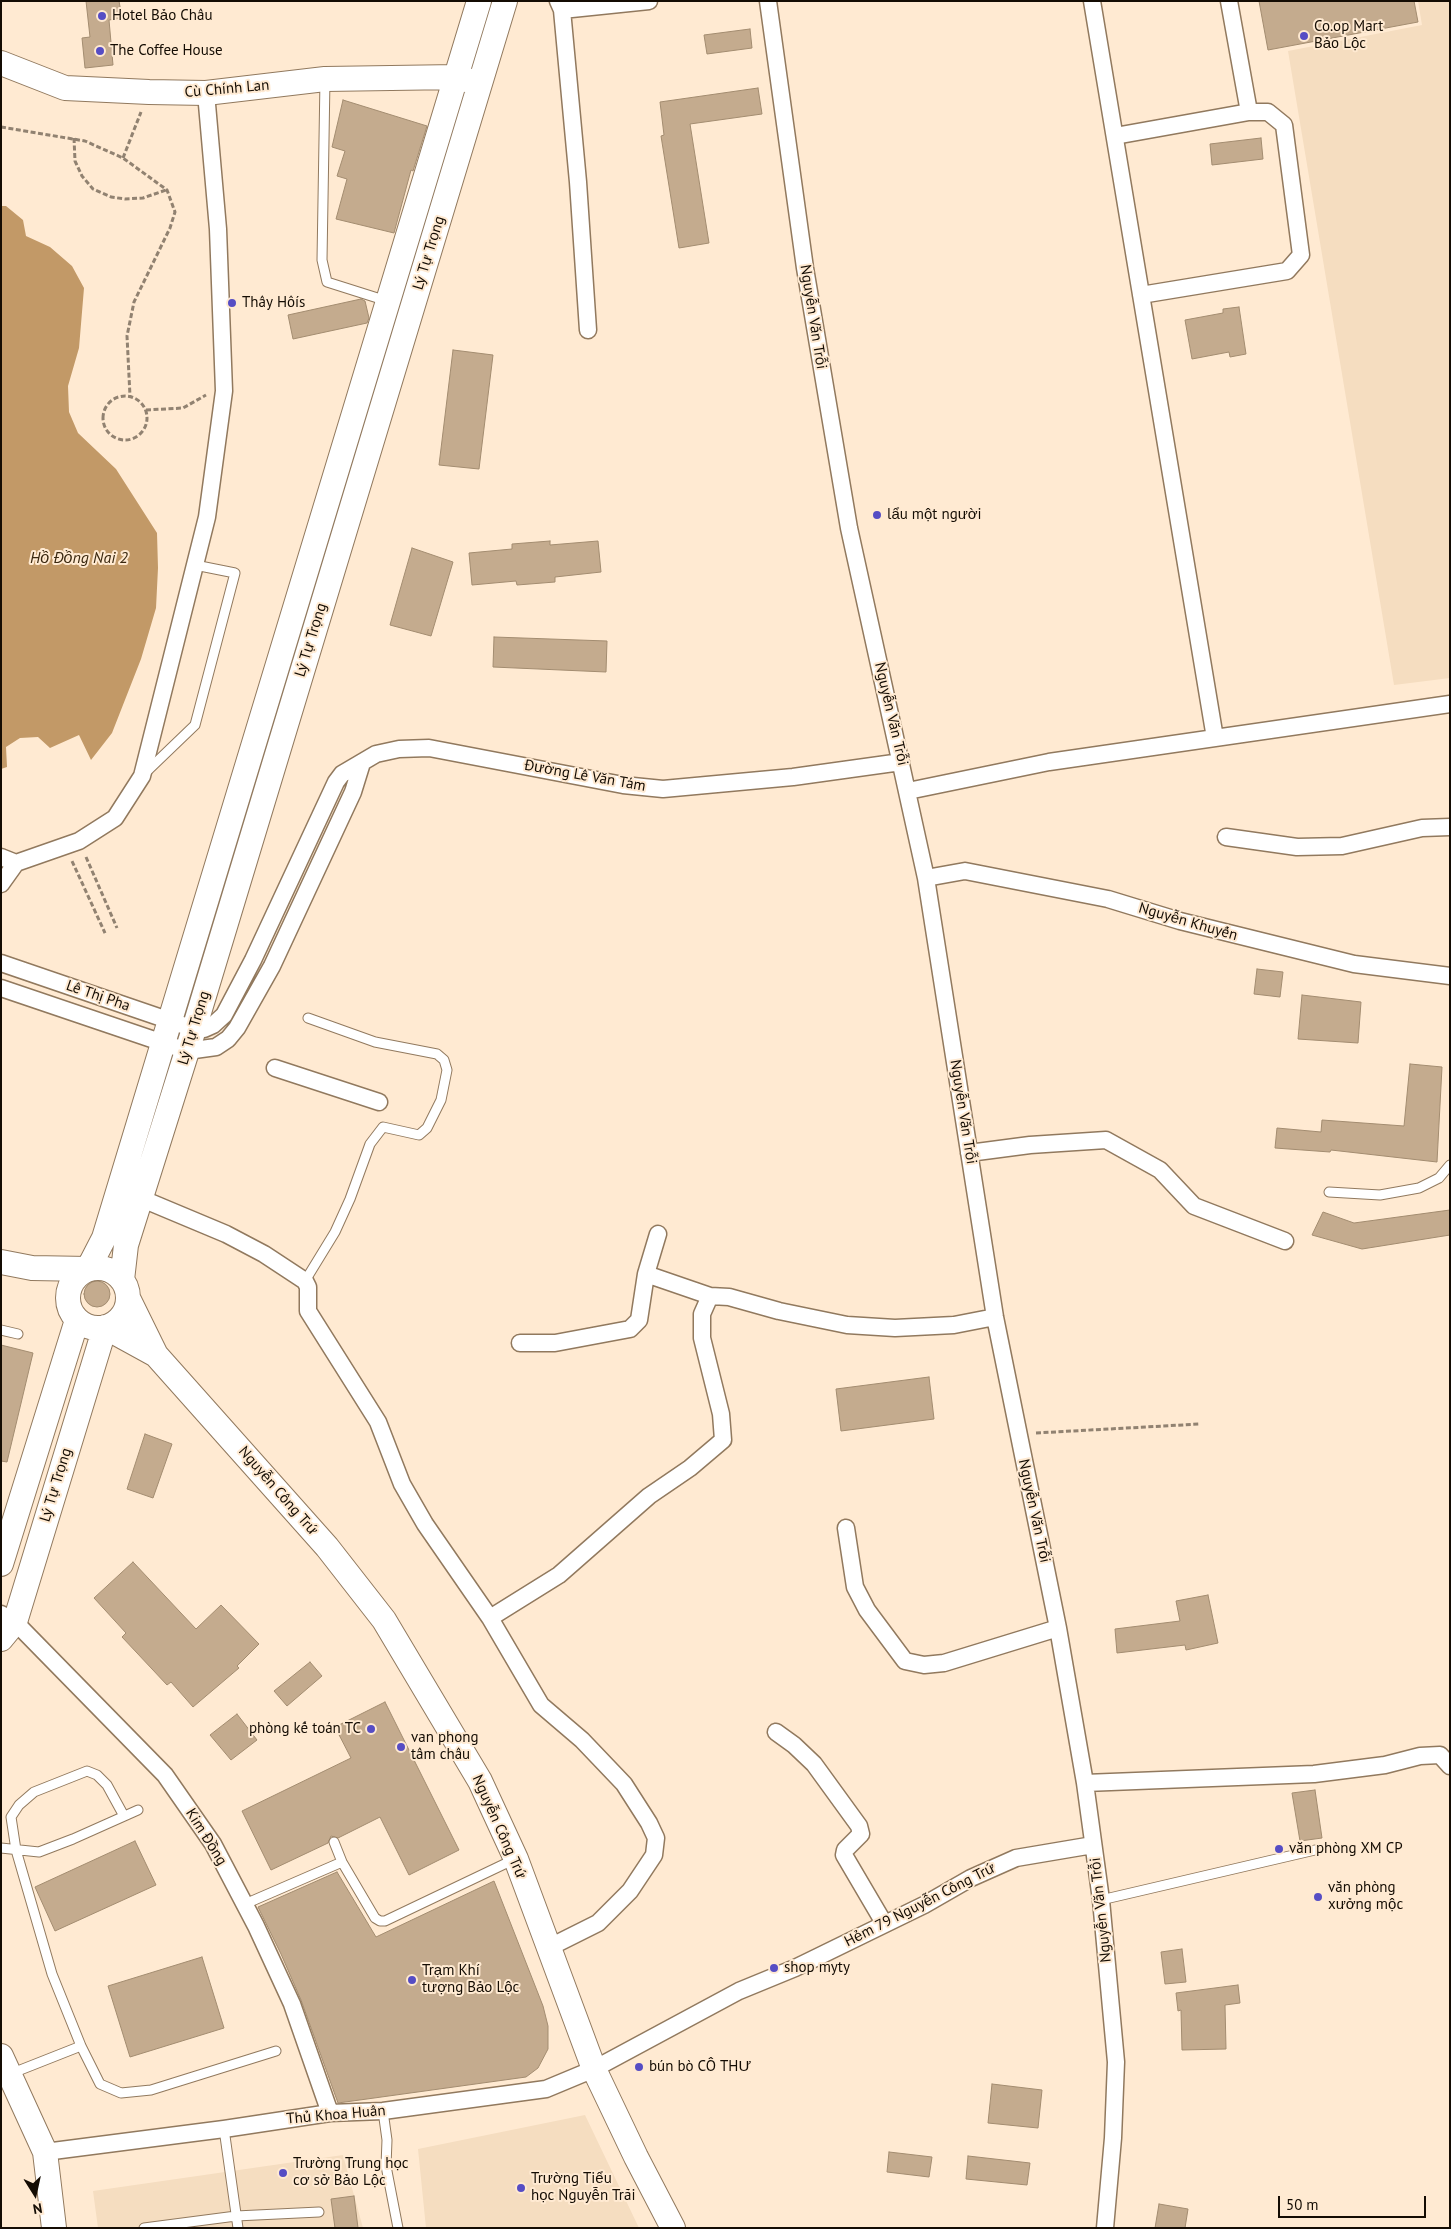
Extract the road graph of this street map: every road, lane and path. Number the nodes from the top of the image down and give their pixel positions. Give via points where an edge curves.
1 (479, 1) edge
2 (505, 1) edge
3 (649, 1) edge
4 (768, 1) edge
5 (1092, 1) edge
6 (1230, 1) edge
7 (560, 6) edge
8 (1, 63) edge
9 (457, 77) junction
10 (325, 79) junction
11 (480, 84) junction
12 (149, 92) junction
13 (206, 93) junction
14 (1249, 112) junction
15 (1, 127) edge
16 (1115, 136) junction
17 (74, 138) junction
18 (123, 158) junction
19 (167, 190) junction
20 (1141, 295) junction
21 (389, 302) junction
22 (588, 330) dead end
23 (224, 391) junction
24 (130, 396) junction
25 (146, 410) junction
26 (195, 565) junction
27 (1450, 704) edge
28 (1216, 738) junction
29 (362, 762) junction
30 (901, 762) junction
31 (142, 776) junction
32 (908, 791) junction
33 (1450, 827) edge
34 (1226, 836) dead end
35 (72, 843) junction
36 (8, 860) edge
37 (926, 878) junction
38 (1, 884) edge
39 (117, 928) dead end
40 (105, 933) dead end
41 (1, 963) edge
42 (1450, 976) edge
43 (1, 988) edge
44 (308, 1018) dead end
45 (167, 1032) junction
46 (191, 1040) junction
47 (275, 1068) dead end
48 (380, 1102) dead end
49 (969, 1153) junction
50 (1450, 1165) edge
51 (1329, 1192) dead end
52 (140, 1198) junction
53 (658, 1234) dead end
54 (1285, 1241) dead end
55 (1, 1262) edge
56 (32, 1268) junction
57 (88, 1269) junction
58 (646, 1274) junction
59 (305, 1282) junction
60 (125, 1289) junction
61 (710, 1296) junction
62 (74, 1316) junction
63 (995, 1317) junction
64 (105, 1327) junction
65 (1, 1330) edge
66 (18, 1334) dead end
67 (520, 1343) dead end
68 (156, 1355) junction
69 (1200, 1424) dead end
70 (1018, 1434) junction
71 (846, 1528) dead end
72 (1, 1564) edge
73 (490, 1618) junction
74 (6, 1625) edge
75 (1058, 1628) junction
76 (776, 1732) dead end
77 (1450, 1766) edge
78 (1085, 1783) junction
79 (138, 1810) dead end
80 (124, 1816) junction
81 (334, 1842) dead end
82 (1093, 1845) junction
83 (1, 1848) edge
84 (16, 1850) junction
85 (1315, 1850) dead end
86 (516, 1859) junction
87 (342, 1862) junction
88 (1101, 1900) junction
89 (245, 1904) junction
90 (884, 1923) junction
91 (548, 1948) junction
92 (81, 2046) junction
93 (276, 2051) dead end
94 (5, 2065) edge
95 (594, 2069) junction
96 (383, 2111) junction
97 (330, 2113) junction
98 (224, 2129) junction
99 (45, 2152) junction
100 (319, 2212) dead end
101 (236, 2216) junction
102 (54, 2228) edge
103 (144, 2228) edge
104 (238, 2228) edge
105 (398, 2228) edge
106 (673, 2228) edge
107 (1105, 2228) edge

1 - 9 street, Lý Tự Trọng
2 - 11 street, Lý Tự Trọng
3 - 7 street
4 - 30 street, Nguyễn Văn Trỗi via 805,268 849,528
5 - 16 street
6 - 14 street
7 - 22 street via 578,182
8 - 12 street, Cù Chính Lan via 65,88
9 - 10 street, Cù Chính Lan
9 - 11 street, Cù Chính Lan
9 - 21 street, Lý Tự Trọng
10 - 13 street, Cù Chính Lan
10 - 21 lane via 322,260 327,282
11 - 46 street, Lý Tự Trọng
12 - 13 street, Cù Chính Lan
12 - 18 path
13 - 23 street via 218,229
14 - 16 street
14 - 20 street via 1268,112 1284,125 1301,256 1287,271
15 - 17 path
16 - 20 street
17 - 18 path
17 - 19 path via 75,161 93,189 125,199 143,198
18 - 19 path
19 - 24 path via 175,212 134,302 127,336
20 - 28 street
21 - 45 street, Lý Tự Trọng
23 - 25 path via 203,396 184,408
23 - 26 street via 207,517
24 - 25 path
24 - 25 path via 114,400 105,409 104,424 112,436 127,440 137,437 147,425
26 - 31 street
26 - 31 lane via 234,573 195,726
27 - 28 street
28 - 32 street via 1049,762
29 - 30 street, Đường Lê Văn Tám via 376,754 399,749 429,748 623,785 664,789 793,778
29 - 46 street, Đường Lê Văn Tám via 342,774 336,782 224,1015
29 - 46 street via 353,792 310,887 272,966 237,1028 216,1047
30 - 32 street, Nguyễn Văn Trỗi
31 - 35 street via 115,818
32 - 37 street, Nguyễn Văn Trỗi
33 - 34 street via 1422,828 1342,846 1297,847
35 - 36 street
35 - 39 path
35 - 40 path
36 - 38 street
37 - 42 street, Nguyễn Khuyến via 966,871 1108,899 1189,924 1354,964
37 - 49 street, Nguyễn Văn Trỗi
41 - 45 street, Lê Thị Pha
43 - 45 street
44 - 59 lane via 375,1042 437,1054 444,1060 447,1070 441,1100 427,1128 419,1135 383,1127 370,1144 346,1207
45 - 46 street, Lê Thị Pha
45 - 46 street
45 - 57 street, Lý Tự Trọng via 104,1238
46 - 52 street, Lý Tự Trọng
47 - 48 street
49 - 54 street via 1106,1140 1160,1170 1194,1206
49 - 63 street, Nguyễn Văn Trỗi
50 - 51 lane via 1439,1178 1419,1188 1380,1195
52 - 59 street via 226,1234 264,1254
52 - 60 street, Lý Tự Trọng via 126,1245
53 - 58 street
55 - 56 street
56 - 57 street
56 - 62 street
57 - 60 street via 107,1269
57 - 62 street via 79,1274 70,1287 68,1302
58 - 61 street
58 - 67 street via 639,1320 630,1329 555,1343
59 - 73 street via 308,1311 378,1422 402,1484 424,1524
60 - 64 street via 122,1316
60 - 68 street, Nguyễn Công Trứ
61 - 63 street via 729,1297 847,1325 905,1327
61 - 73 street via 702,1314 702,1338 721,1414 723,1440 649,1496 559,1575
62 - 64 street via 86,1326
62 - 72 street, Lý Tự Trọng
63 - 70 street, Nguyễn Văn Trỗi
64 - 68 street, Nguyễn Công Trứ
64 - 74 street, Lý Tự Trọng
65 - 66 lane
68 - 86 street, Nguyễn Công Trứ via 327,1547 384,1620 480,1781
69 - 70 path
70 - 75 street, Nguyễn Văn Trỗi
71 - 75 street via 855,1587 866,1610 905,1661 924,1665 944,1663
73 - 91 street via 542,1705 582,1740 624,1784 656,1838 654,1855 624,1898 598,1923
74 - 89 street, Kim Đồng via 165,1775 213,1844
75 - 78 street, Nguyễn Văn Trỗi
76 - 90 street via 814,1764 859,1826 861,1834 844,1855
77 - 78 street via 1440,1755 1314,1774
78 - 82 street, Nguyễn Văn Trỗi
79 - 80 lane
80 - 84 lane via 39,1852
80 - 84 lane via 107,1785 87,1770 34,1792 19,1805 12,1817
81 - 87 lane
82 - 88 street, Nguyễn Văn Trỗi
82 - 90 street, Hẻm 79 Nguyễn Công Trứ via 1016,1858
83 - 84 lane
84 - 92 lane via 52,1974
85 - 88 lane
86 - 87 lane via 385,1921 375,1918
86 - 91 street, Nguyễn Công Trứ
87 - 89 lane
88 - 107 street, Nguyễn Văn Trỗi via 1116,2062
89 - 97 street, Kim Đồng via 292,2004
90 - 95 street, Hẻm 79 Nguyễn Công Trứ via 795,1968 739,1991
91 - 95 street, Nguyễn Công Trứ
92 - 93 lane via 100,2084 121,2093 151,2090
92 - 94 lane
94 - 99 street
95 - 96 street, Thủ Khoa Huân via 546,2090
95 - 106 street, Nguyễn Công Trứ
96 - 97 street, Thủ Khoa Huân
96 - 105 lane via 386,2166
97 - 98 street, Thủ Khoa Huân
98 - 99 street, Thủ Khoa Huân
98 - 101 lane
99 - 102 street
100 - 101 lane
101 - 103 lane
101 - 104 lane

